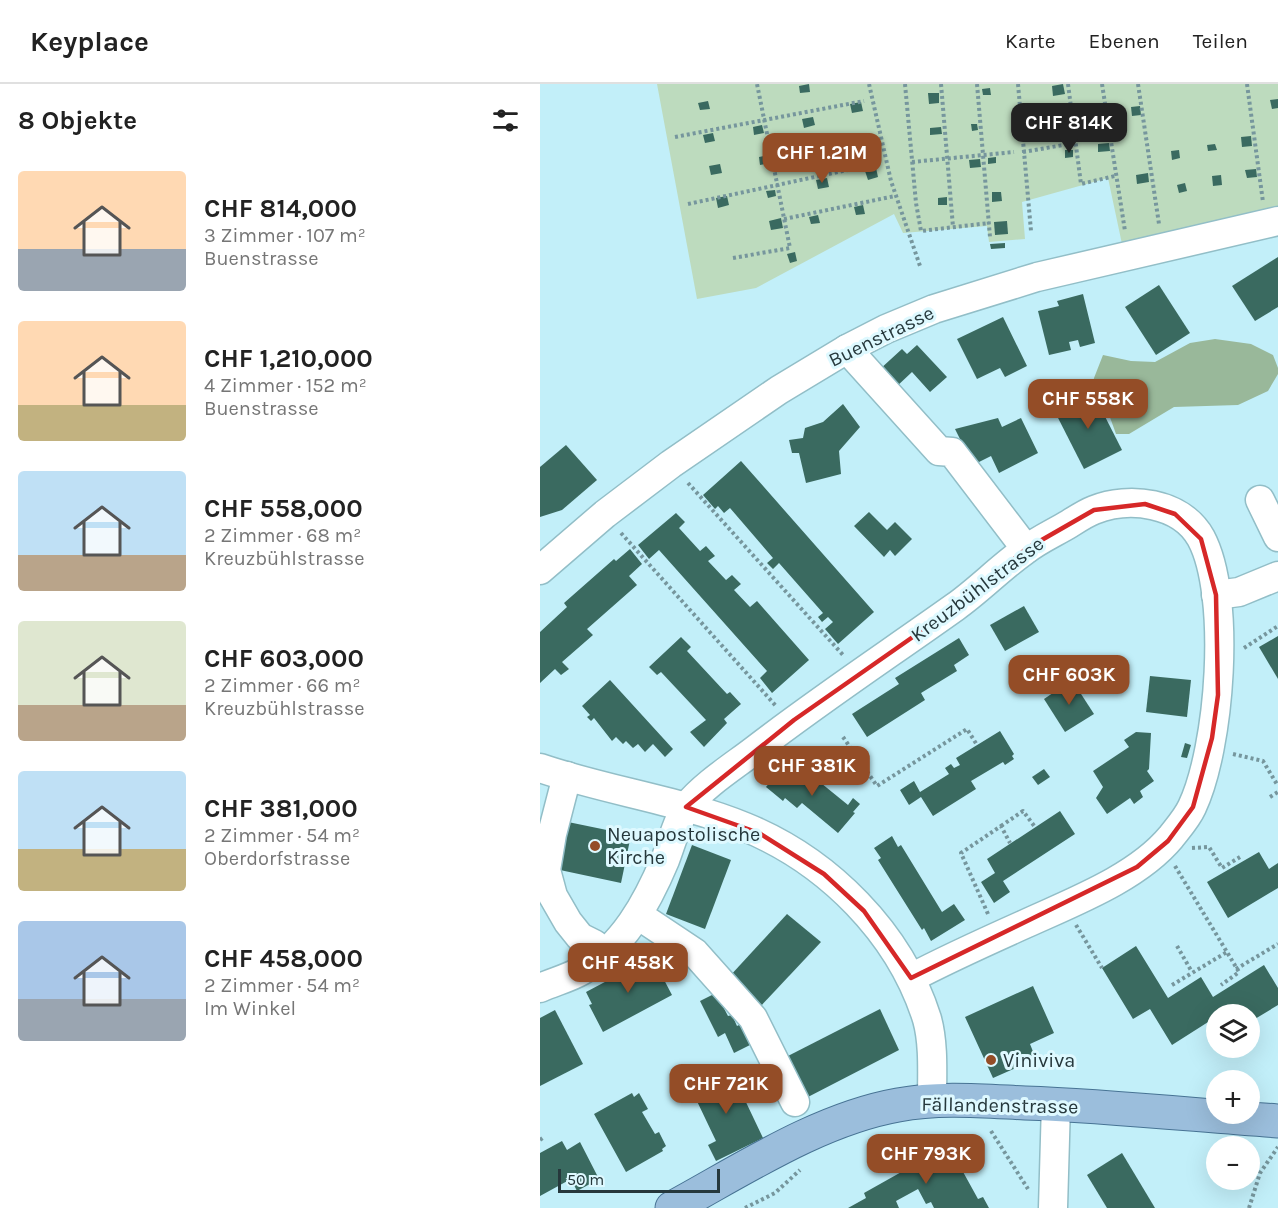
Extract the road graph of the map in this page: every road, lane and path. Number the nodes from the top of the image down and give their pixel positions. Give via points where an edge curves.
1 (757, 84) edge
2 (869, 84) edge
3 (905, 84) edge
4 (941, 84) edge
5 (977, 84) edge
6 (1018, 84) edge
7 (1068, 84) edge
8 (1102, 84) edge
9 (1138, 84) edge
10 (1247, 84) edge
11 (864, 100) dead end
12 (765, 121) junction
13 (675, 137) dead end
14 (1076, 143) junction
15 (1014, 152) dead end
16 (1023, 152) junction
17 (983, 155) junction
18 (948, 160) junction
19 (912, 162) junction
20 (876, 164) dead end
21 (1115, 176) junction
22 (777, 184) junction
23 (895, 196) junction
24 (687, 204) dead end
25 (1270, 211) edge
26 (784, 219) junction
27 (989, 223) junction
28 (1159, 224) dead end
29 (953, 228) junction
30 (1031, 231) dead end
31 (1124, 231) dead end
32 (990, 237) dead end
33 (733, 258) dead end
34 (920, 266) dead end
35 (847, 349) junction
36 (671, 464) junction
37 (1260, 500) dead end
38 (605, 514) junction
39 (1278, 537) edge
40 (1026, 549) junction
41 (543, 559) edge
42 (1278, 576) edge
43 (1216, 595) junction
44 (1278, 626) edge
45 (1243, 649) dead end
46 (860, 674) junction
47 (791, 722) junction
48 (843, 737) dead end
49 (977, 745) dead end
50 (1232, 753) dead end
51 (540, 768) edge
52 (567, 776) junction
53 (1278, 786) edge
54 (1278, 792) edge
55 (1270, 797) dead end
56 (686, 807) junction
57 (1000, 826) junction
58 (1035, 827) dead end
59 (1010, 843) dead end
60 (1191, 848) dead end
61 (1240, 857) dead end
62 (1174, 865) dead end
63 (638, 915) junction
64 (1074, 922) dead end
65 (998, 936) junction
66 (1278, 944) edge
67 (1177, 946) dead end
68 (1227, 952) junction
69 (604, 953) junction
70 (1101, 968) dead end
71 (1236, 969) junction
72 (1192, 972) junction
73 (911, 978) junction
74 (1221, 984) dead end
75 (1172, 985) dead end
76 (540, 988) edge
77 (932, 1100) junction
78 (795, 1101) dead end
79 (1056, 1104) junction
80 (1278, 1122) edge
81 (991, 1131) dead end
82 (1278, 1147) edge
83 (805, 1166) dead end
84 (1053, 1207) edge
85 (672, 1208) edge
86 (745, 1208) edge
87 (1249, 1208) edge

1 - 12 path
2 - 23 path
3 - 19 path
4 - 18 path
5 - 17 path
6 - 16 path
7 - 14 path
8 - 21 path
9 - 28 path
10 - 25 path
11 - 12 path
12 - 13 path
12 - 22 path
14 - 16 path
14 - 21 path via 1081,184
15 - 17 path
16 - 30 path
17 - 18 path
17 - 27 path
18 - 19 path
18 - 29 path
19 - 29 path via 921,231
20 - 22 path
21 - 31 path
22 - 24 path
22 - 26 path
23 - 26 path
23 - 34 path
25 - 35 street, Buenstrasse via 934,309
26 - 33 path via 789,248
27 - 29 path
27 - 32 path
35 - 36 street, Buenstrasse
35 - 40 street via 939,451 952,452
36 - 38 street, Buenstrasse
36 - 46 path
37 - 39 street
38 - 41 street, Buenstrasse
38 - 47 path
40 - 43 street, Kreuzbühlstrasse via 1094,510 1119,504 1161,507 1192,526 1201,539
40 - 46 street, Kreuzbühlstrasse via 960,603
42 - 43 street via 1239,592
43 - 65 street, Kreuzbühlstrasse via 1218,695 1212,738 1193,807 1168,842 1137,867
44 - 45 path
46 - 47 street, Kreuzbühlstrasse
47 - 56 street, Kreuzbühlstrasse
48 - 49 path via 877,786 968,729
50 - 53 path via 1263,761
51 - 52 street
52 - 56 street
52 - 69 street via 546,870 553,896 568,922 580,937
54 - 55 path
56 - 63 street
56 - 73 street via 759,833 824,874 864,911
57 - 58 path via 1023,811
57 - 59 path
57 - 65 path via 961,853
60 - 61 path via 1209,848 1222,868
62 - 68 path
63 - 69 street
63 - 78 street via 695,953 753,1018
64 - 70 path
65 - 73 street, Kreuzbühlstrasse
66 - 71 path
67 - 72 path
68 - 71 path
68 - 72 path
69 - 76 street via 582,970
71 - 74 path via 1239,972
72 - 75 path
73 - 77 street via 927,1021
77 - 79 main road, Fällandenstrasse
77 - 85 main road, Fällandenstrasse via 897,1105 818,1131
79 - 80 main road, Fällandenstrasse
79 - 84 street
81 - 84 path via 1040,1207
82 - 87 path via 1260,1173
83 - 86 path via 775,1193

